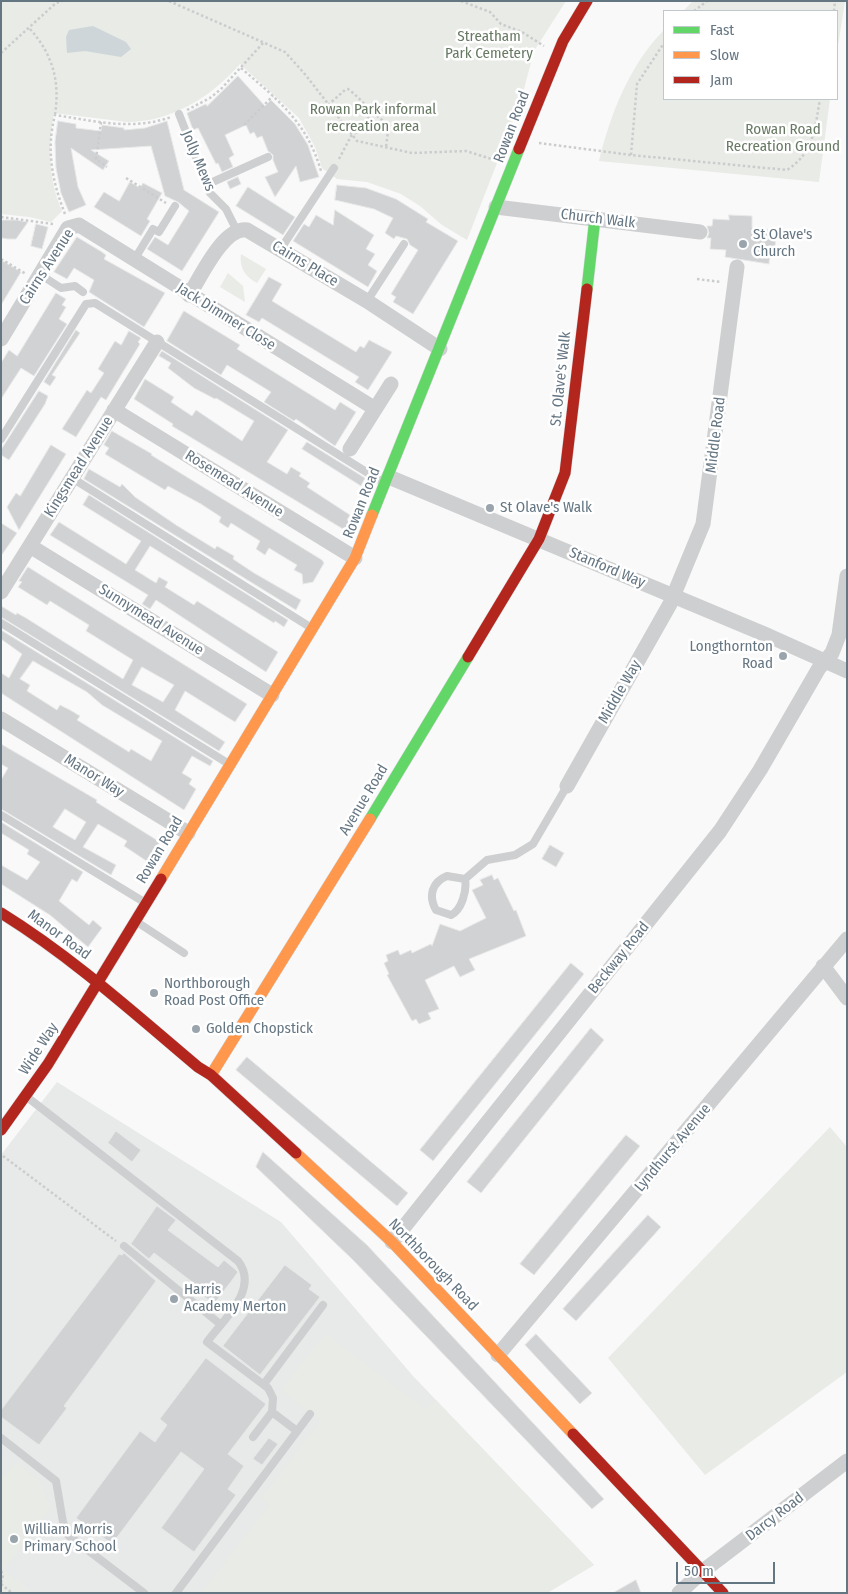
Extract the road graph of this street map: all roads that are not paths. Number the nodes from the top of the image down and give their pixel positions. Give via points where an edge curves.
1 (587, 1) edge
2 (179, 114) road end
3 (268, 157) dead end
4 (334, 168) road end
5 (206, 185) junction
6 (174, 207) road end
7 (496, 207) junction
8 (595, 218) junction
9 (79, 225) joint
10 (237, 231) junction
11 (700, 232) dead end
12 (404, 244) dead end
13 (280, 250) junction
14 (134, 260) junction
15 (737, 267) dead end
16 (39, 278) junction
17 (83, 292) dead end
18 (190, 295) junction
19 (367, 301) junction
20 (1, 339) edge
21 (157, 342) junction
22 (440, 349) junction
23 (391, 384) dead end
24 (374, 408) junction
25 (114, 410) junction
26 (1, 439) edge
27 (350, 448) dead end
28 (72, 478) junction
29 (388, 480) junction
30 (539, 539) junction
31 (30, 546) junction
32 (355, 558) junction
33 (847, 576) edge
34 (1, 592) edge
35 (673, 596) junction
36 (1, 623) edge
37 (313, 628) junction
38 (826, 660) junction
39 (847, 671) edge
40 (272, 695) junction
41 (1, 719) edge
42 (230, 764) junction
43 (567, 786) joint
44 (1, 815) edge
45 (188, 834) junction
46 (464, 879) junction
47 (146, 903) junction
48 (1, 913) edge
49 (135, 921) junction
50 (847, 939) edge
51 (184, 953) dead end
52 (823, 966) junction
53 (98, 982) junction
54 (847, 998) edge
55 (212, 1075) junction
56 (26, 1096) junction
57 (1, 1130) edge
58 (392, 1242) junction
59 (124, 1246) road end
60 (323, 1305) dead end
61 (220, 1324) junction
62 (498, 1355) junction
63 (264, 1384) junction
64 (272, 1412) junction
65 (310, 1414) dead end
66 (297, 1431) junction
67 (254, 1437) dead end
68 (1, 1438) edge
69 (847, 1461) edge
70 (703, 1571) junction
71 (144, 1593) edge
72 (176, 1593) edge
73 (679, 1593) edge
74 (723, 1593) edge

1 - 7 street, Rowan Road via 557,54
2 - 5 lane, Jolly Mews
3 - 5 lane
4 - 13 lane
5 - 10 lane, Jolly Mews via 226,209
6 - 14 lane via 159,232 153,229
7 - 8 street, Church Walk
7 - 22 street, Rowan Road
8 - 11 street, Church Walk
8 - 30 street, St. Olave's Walk via 566,473
9 - 14 street, Jack Dimmer Close
9 - 16 street, Cairns Avenue via 68,228
10 - 13 street, Cairns Place via 254,233
10 - 18 street via 222,243
12 - 19 lane
13 - 19 street, Cairns Place
14 - 18 street, Jack Dimmer Close
15 - 35 street, Middle Road via 705,516
16 - 17 lane via 61,288 75,286
16 - 20 street, Cairns Avenue
18 - 24 street, Jack Dimmer Close
19 - 22 street, Cairns Place
21 - 25 street, Kingsmead Avenue
21 - 26 lane via 95,303 86,304
21 - 29 lane
22 - 29 street, Rowan Road
23 - 24 street
24 - 27 street
25 - 28 street, Kingsmead Avenue
25 - 32 street, Rosemead Avenue
28 - 31 street, Kingsmead Avenue
28 - 37 lane
29 - 30 street, Stanford Way
29 - 32 street, Rowan Road
30 - 35 street, Stanford Way
30 - 55 street, Avenue Road
31 - 34 street, Kingsmead Avenue
31 - 40 street, Sunnymead Avenue
32 - 37 street, Rowan Road
33 - 38 street via 839,635
35 - 38 street, Stanford Way
35 - 43 street, Middle Way
36 - 42 lane
37 - 40 street, Rowan Road
38 - 39 street, Stanford Way
38 - 58 street, Beckway Road via 720,832
40 - 42 street, Rowan Road
41 - 45 street, Manor Way
42 - 45 street, Rowan Road
43 - 46 lane via 533,844 523,852 487,860
44 - 47 lane
45 - 47 street, Rowan Road
46 - 46 lane via 447,876 436,883 432,893 436,910 445,915 455,913 464,892
47 - 49 street, Rowan Road
48 - 53 street, Manor Road via 56,949
49 - 51 lane
49 - 53 street, Rowan Road
50 - 52 street, Lyndhurst Avenue
52 - 54 street
52 - 62 street, Lyndhurst Avenue
53 - 55 street, Northborough Road via 198,1067
53 - 56 street, Wide Way
55 - 58 street, Northborough Road
56 - 57 street, Wide Way
56 - 61 lane via 238,1261 244,1271 244,1292
58 - 62 street, Northborough Road
59 - 61 lane
60 - 63 lane
61 - 63 lane via 208,1342
62 - 70 street, Northborough Road
63 - 64 lane via 273,1398
64 - 66 lane
64 - 67 lane
65 - 66 lane
66 - 72 lane
68 - 71 lane via 56,1481 68,1535
69 - 70 street, Darcy Road
70 - 73 street, Darcy Road
70 - 74 street, Northborough Road

